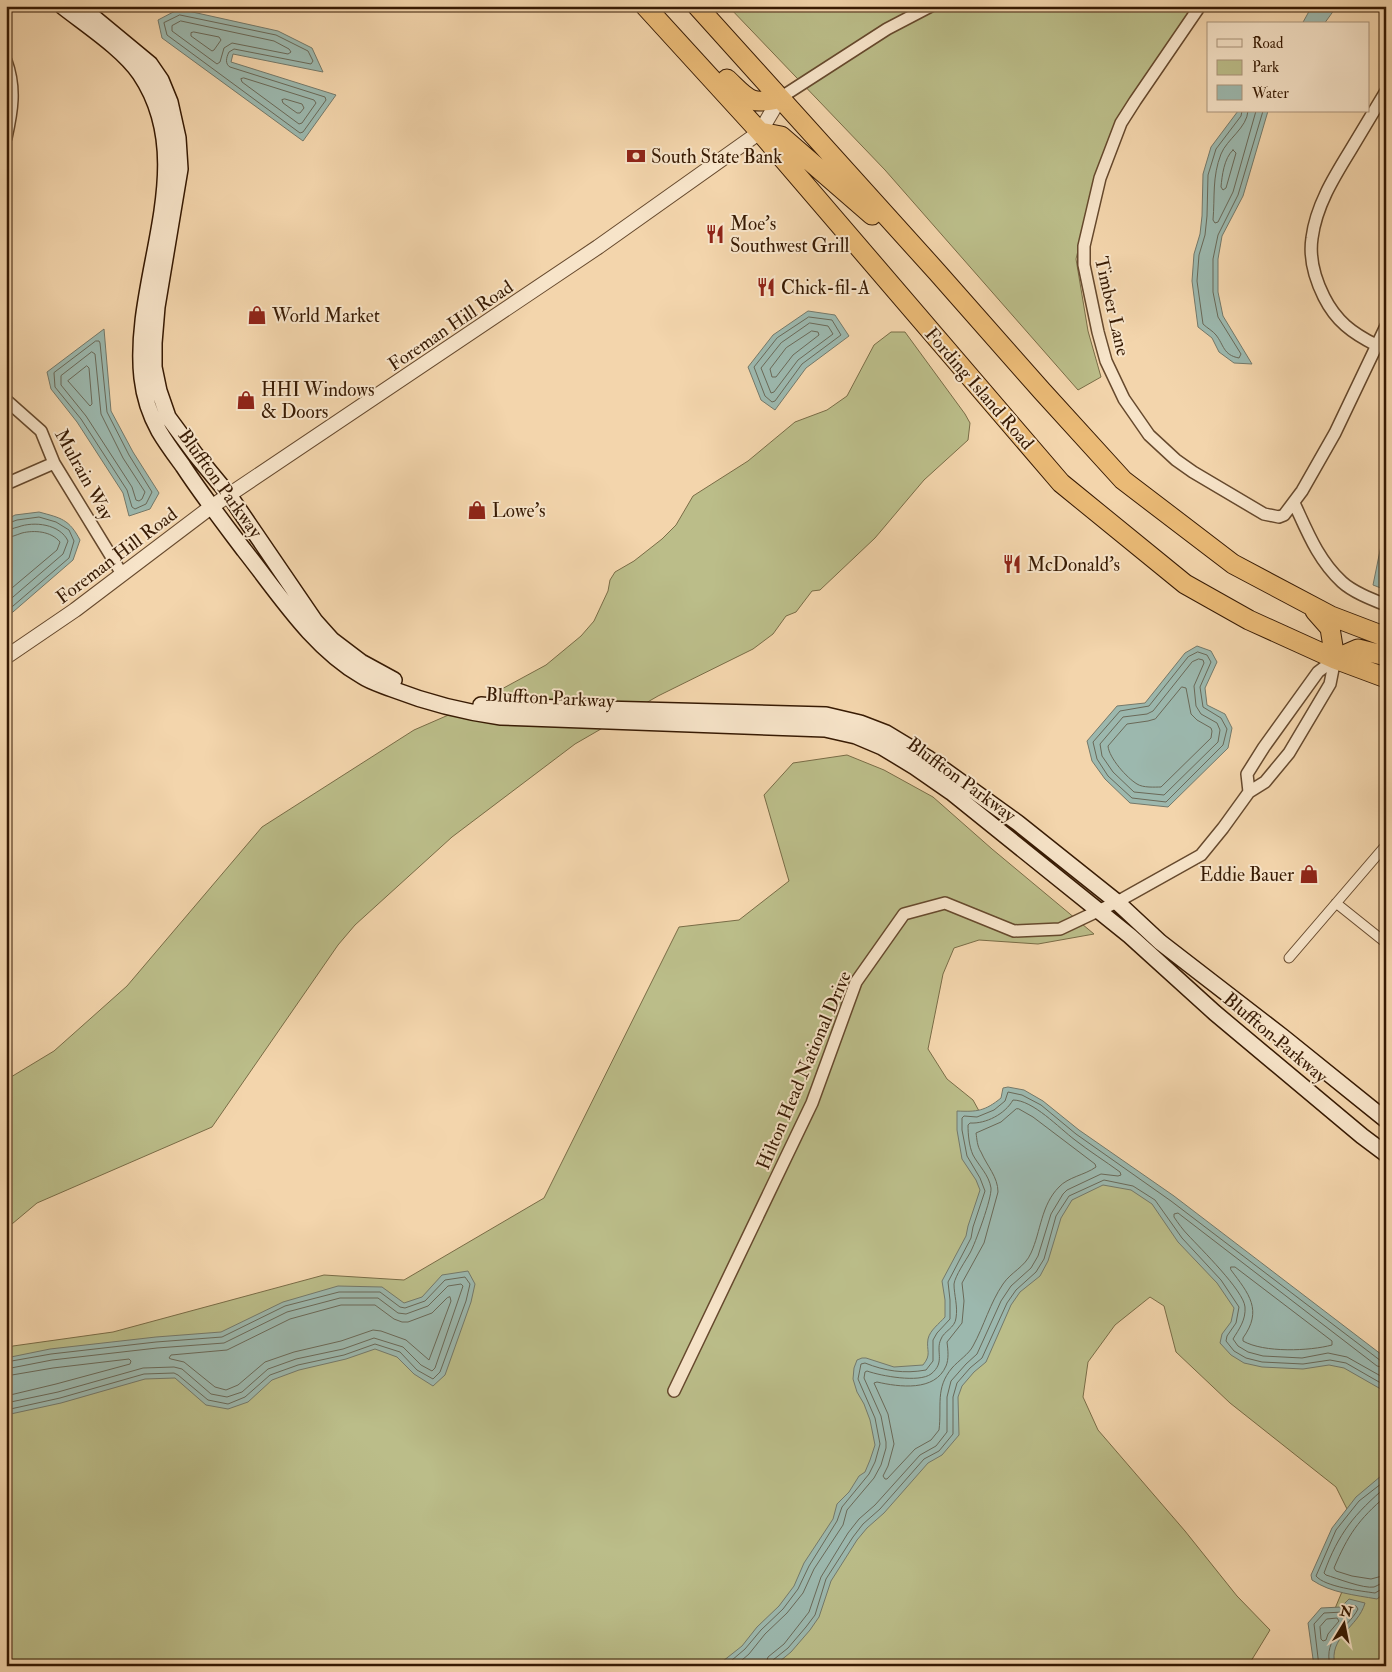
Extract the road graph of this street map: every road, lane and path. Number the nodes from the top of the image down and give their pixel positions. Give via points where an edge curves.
1 (62, 6) edge
2 (80, 6) edge
3 (645, 6) edge
4 (653, 6) edge
5 (697, 6) edge
6 (932, 6) edge
7 (1200, 6) edge
8 (6, 61) edge
9 (1386, 92) edge
10 (780, 98) junction
11 (760, 132) junction
12 (6, 138) edge
13 (938, 272) junction
14 (1386, 326) edge
15 (1376, 345) junction
16 (6, 400) edge
17 (54, 463) junction
18 (6, 484) edge
19 (229, 495) junction
20 (1294, 503) junction
21 (211, 507) junction
22 (122, 574) junction
23 (1306, 603) junction
24 (1386, 605) edge
25 (1386, 638) edge
26 (1386, 656) edge
27 (6, 657) edge
28 (1335, 659) junction
29 (1386, 678) edge
30 (1293, 708) junction
31 (1309, 720) junction
32 (1249, 792) junction
33 (1386, 845) edge
34 (1117, 902) junction
35 (1336, 903) junction
36 (1099, 911) junction
37 (1386, 943) edge
38 (1289, 958) dead end
39 (1386, 1120) edge
40 (1386, 1154) edge
41 (674, 1391) dead end

1 - 21 main road, Bluffton Parkway via 119,52 139,73 161,121 166,150 165,187 144,304 140,348 142,379 148,408 159,432
2 - 19 main road, Bluffton Parkway via 150,64 170,102 178,138 180,169 157,307 154,367 168,417
3 - 11 highway, Fording Island Road
4 - 10 highway via 747,98 764,102
5 - 10 highway
6 - 10 street via 887,29
7 - 20 street, Timber Lane via 1134,101 1114,139 1100,178 1084,246 1090,298 1106,361 1117,386 1149,435 1193,472 1264,514 1284,516
8 - 12 street via 13,84
9 - 15 street via 1330,186 1317,216 1311,253 1317,281 1336,316 1348,329
10 - 11 street, Foreman Hill Road
10 - 13 highway
11 - 13 highway via 781,136
11 - 19 street, Foreman Hill Road via 598,247
11 - 28 highway, Fording Island Road via 1061,483 1185,584 1249,620
13 - 23 highway via 1123,480 1233,564
14 - 15 street, Timber Lane
15 - 20 street, Timber Lane via 1335,433
16 - 17 street, Mulrain Way via 41,431
17 - 18 street
17 - 22 street, Mulrain Way
19 - 21 street, Foreman Hill Road
19 - 34 main road, Bluffton Parkway via 332,640 387,678 458,701 492,706 826,715 860,723 886,733 929,759 1018,823
20 - 24 street via 1326,565 1343,583
21 - 22 street, Foreman Hill Road
21 - 36 main road, Bluffton Parkway via 305,627 339,661 364,678 443,706 501,717 826,729 856,736 882,747 950,792
22 - 27 street, Foreman Hill Road
23 - 25 highway
23 - 28 highway via 1330,628
26 - 28 highway via 1358,649
28 - 29 highway, Fording Island Road
28 - 30 street via 1318,672
28 - 31 street, Hilton Head National Drive via 1330,684
30 - 31 street
30 - 32 street via 1247,774
31 - 32 street, Hilton Head National Drive via 1271,775
32 - 34 street, Hilton Head National Drive via 1201,855
33 - 35 street
34 - 36 street, Hilton Head National Drive
34 - 39 main road, Bluffton Parkway via 1160,942
35 - 37 street
35 - 38 street
36 - 40 main road, Bluffton Parkway via 1215,1013
36 - 41 street, Hilton Head National Drive via 1060,929 1014,931 945,904 904,914 856,982 812,1103

